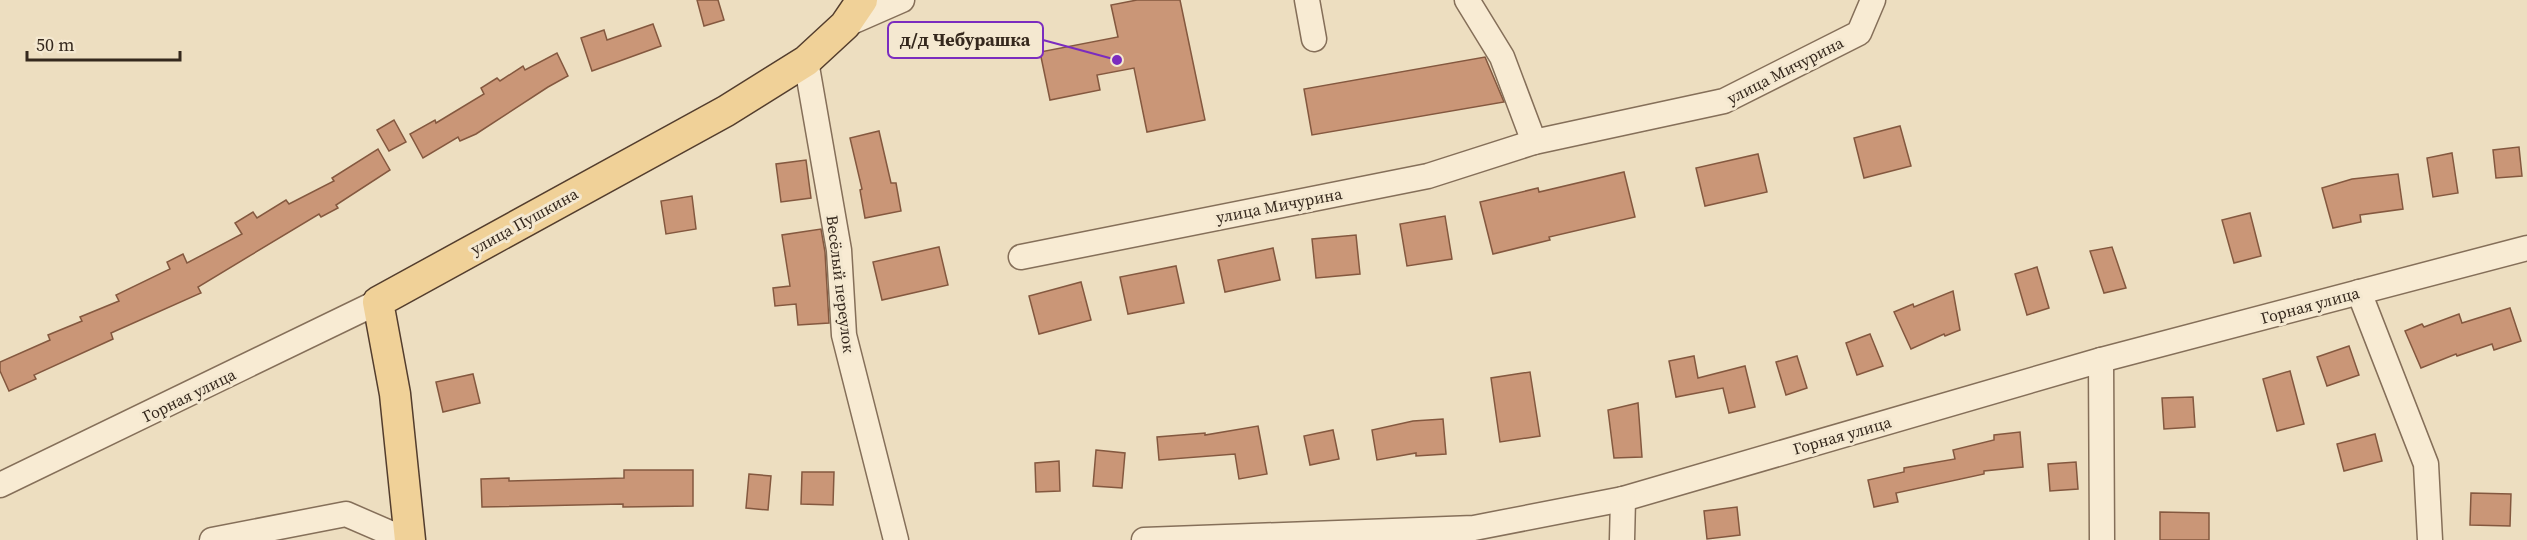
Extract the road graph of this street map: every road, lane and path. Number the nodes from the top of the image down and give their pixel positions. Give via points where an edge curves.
1 (862, 0) edge
2 (902, 0) edge
3 (1307, 0) edge
4 (1467, 0) edge
5 (1873, 0) edge
6 (845, 25) junction
7 (1314, 39) dead end
8 (806, 61) junction
9 (1534, 142) junction
10 (2527, 248) edge
11 (1021, 256) dead end
12 (2359, 292) junction
13 (378, 302) junction
14 (2101, 360) junction
15 (0, 485) edge
16 (1623, 499) junction
17 (212, 540) edge
18 (408, 540) edge
19 (896, 540) edge
20 (1144, 540) edge
21 (1160, 540) edge
22 (1622, 540) edge
23 (2102, 540) edge
24 (2430, 540) edge

1 - 6 main road, улица Пушкина
2 - 6 street
3 - 7 street
4 - 9 street via 1502,57
5 - 9 street, улица Мичурина via 1859,33 1724,101
6 - 8 main road, улица Пушкина
8 - 13 main road, улица Пушкина via 726,111
8 - 19 street, Весёлый переулок via 839,250 844,335
9 - 11 street, улица Мичурина via 1428,176
10 - 12 street, Горная улица
12 - 14 street, Горная улица
12 - 24 street via 2426,464
13 - 15 street, Горная улица
13 - 18 main road via 395,394
14 - 16 street, Горная улица
14 - 23 street
16 - 21 street, Горная улица via 1474,528
16 - 22 street
17 - 18 street via 346,514
20 - 21 street, Горная улица

